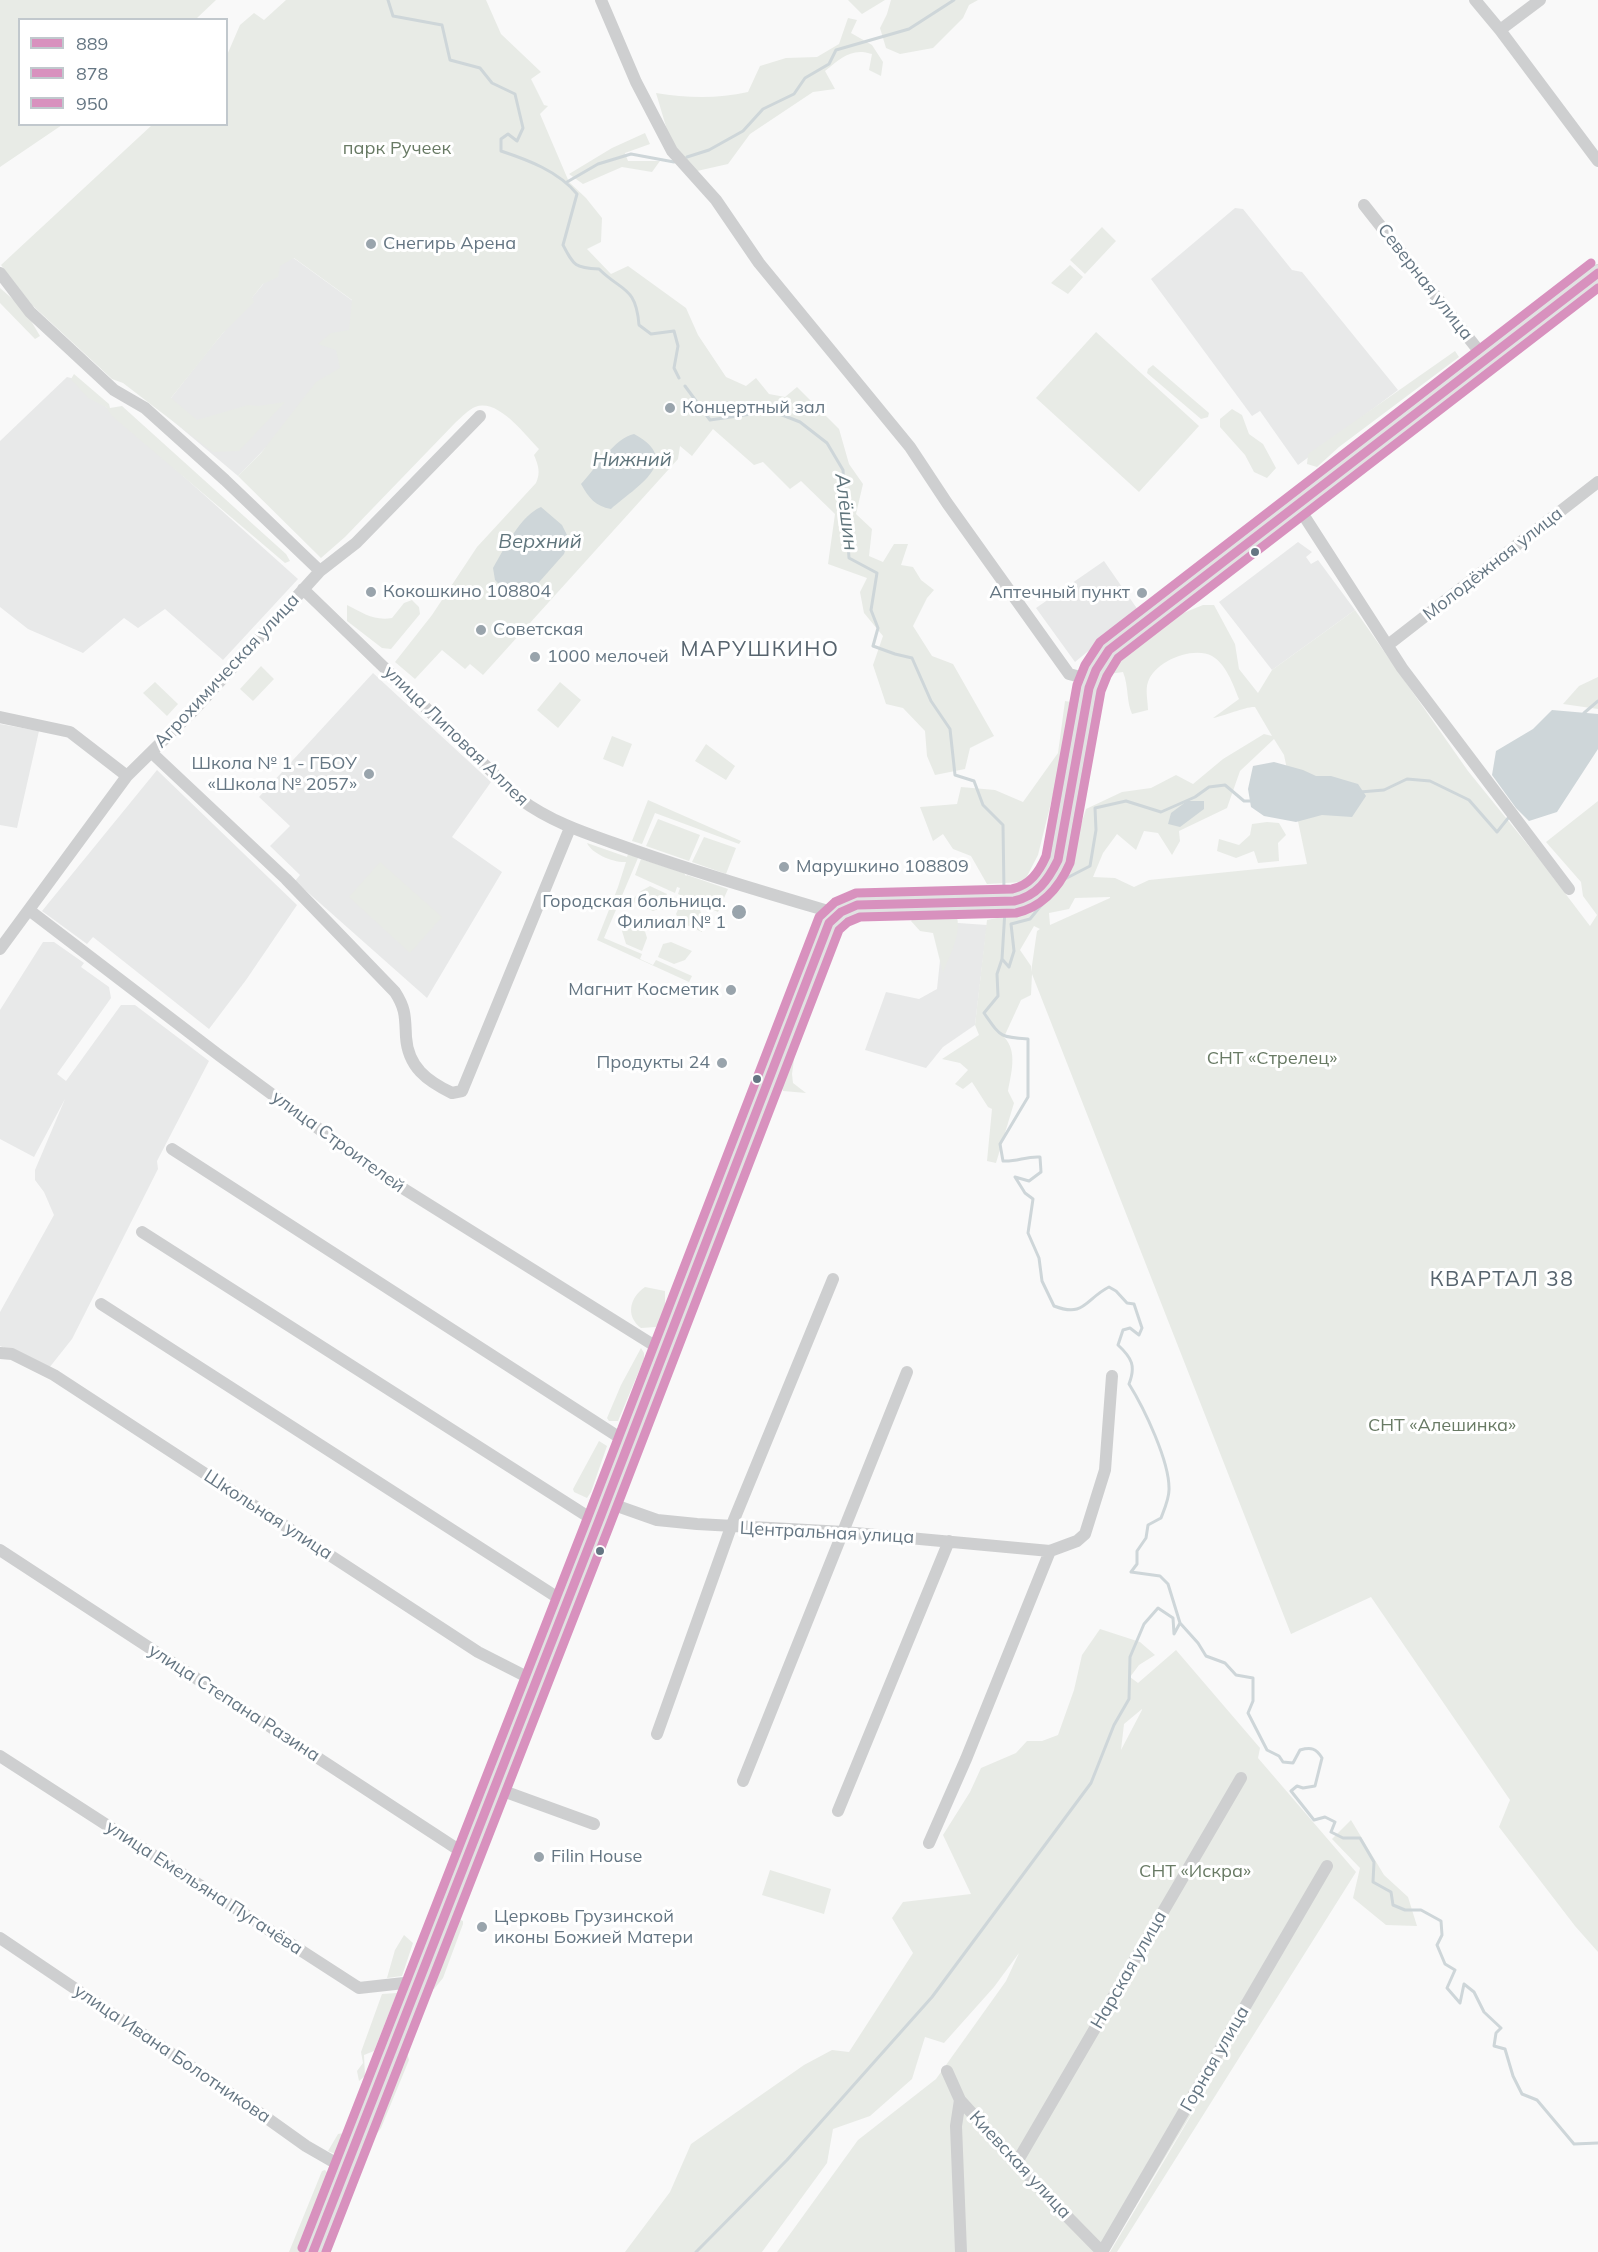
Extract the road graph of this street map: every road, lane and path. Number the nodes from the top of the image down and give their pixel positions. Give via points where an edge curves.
1 (601, 0) edge
2 (1475, 0) edge
3 (1540, 0) edge
4 (1500, 30) junction
5 (1598, 161) edge
6 (1364, 205) dead end
7 (0, 273) edge
8 (1598, 273) edge
9 (1486, 360) junction
10 (480, 416) dead end
11 (1598, 482) edge
12 (1297, 505) junction
13 (320, 571) junction
14 (303, 589) junction
15 (1388, 645) junction
16 (1092, 680) junction
17 (0, 717) edge
18 (152, 753) junction
19 (127, 776) junction
20 (570, 828) junction
21 (1569, 889) dead end
22 (29, 910) junction
23 (836, 915) junction
24 (0, 949) edge
25 (172, 1149) dead end
26 (142, 1232) dead end
27 (833, 1279) dead end
28 (101, 1304) dead end
29 (663, 1351) junction
30 (0, 1353) edge
31 (907, 1372) dead end
32 (1112, 1376) dead end
33 (628, 1443) junction
34 (606, 1502) junction
35 (598, 1523) junction
36 (731, 1527) junction
37 (844, 1532) junction
38 (949, 1541) junction
39 (0, 1551) edge
40 (1050, 1551) junction
41 (566, 1603) junction
42 (535, 1681) junction
43 (657, 1734) dead end
44 (0, 1756) edge
45 (1241, 1778) dead end
46 (743, 1781) dead end
47 (495, 1788) junction
48 (838, 1811) dead end
49 (594, 1824) dead end
50 (929, 1843) dead end
51 (468, 1856) junction
52 (1327, 1866) dead end
53 (0, 1938) edge
54 (417, 1987) junction
55 (947, 2071) dead end
56 (960, 2100) junction
57 (1017, 2162) junction
58 (346, 2169) junction
59 (314, 2252) edge
60 (961, 2252) edge
61 (1102, 2252) edge

1 - 16 street via 636,82 672,151 716,200 759,263 910,447 1069,674
2 - 4 street
3 - 4 street
4 - 5 street
6 - 9 street, Северная улица
7 - 13 street via 30,312 114,390 145,408
8 - 9 street
9 - 12 street
10 - 13 street, Агрохимическая улица via 356,543
11 - 15 street, Молодёжная улица
12 - 15 street
12 - 16 street via 1113,646
13 - 14 street, Агрохимическая улица
14 - 18 street, Агрохимическая улица
14 - 20 street, улица Липовая Аллея via 520,799
15 - 21 street
16 - 23 street via 1058,860 1043,884 1022,899 867,904
17 - 19 street via 70,732
18 - 19 street, Агрохимическая улица
18 - 20 street via 286,879 395,992 406,1013 411,1061 422,1074 457,1094 462,1091
19 - 22 street, Агрохимическая улица
20 - 23 street, улица Липовая Аллея
22 - 24 street, Агрохимическая улица
22 - 29 street, улица Строителей via 380,1174
23 - 29 street via 826,927
25 - 33 street
26 - 35 street
27 - 36 street
28 - 41 street
29 - 33 street
30 - 42 street, Школьная улица via 12,1354 54,1375 478,1652
31 - 37 street
32 - 40 street via 1105,1470 1085,1534
33 - 34 street
34 - 35 street
34 - 36 street, Центральная улица via 657,1520
35 - 41 street
36 - 37 street, Центральная улица
36 - 43 street
37 - 38 street, Центральная улица
37 - 46 street
38 - 40 street, Центральная улица
38 - 48 street
39 - 51 street, улица Степана Разина
40 - 50 street
41 - 42 street
42 - 47 street
44 - 54 street, улица Емельяна Пугачёва via 359,1988 404,1983
45 - 57 street, Нарская улица
47 - 49 street
47 - 51 street
51 - 54 street
52 - 61 street, Горная улица
53 - 58 street, улица Ивана Болотникова via 306,2146
54 - 58 street
55 - 56 street, Киевская улица
56 - 57 street, Киевская улица
56 - 60 street via 956,2126
57 - 61 street, Киевская улица
58 - 59 street

